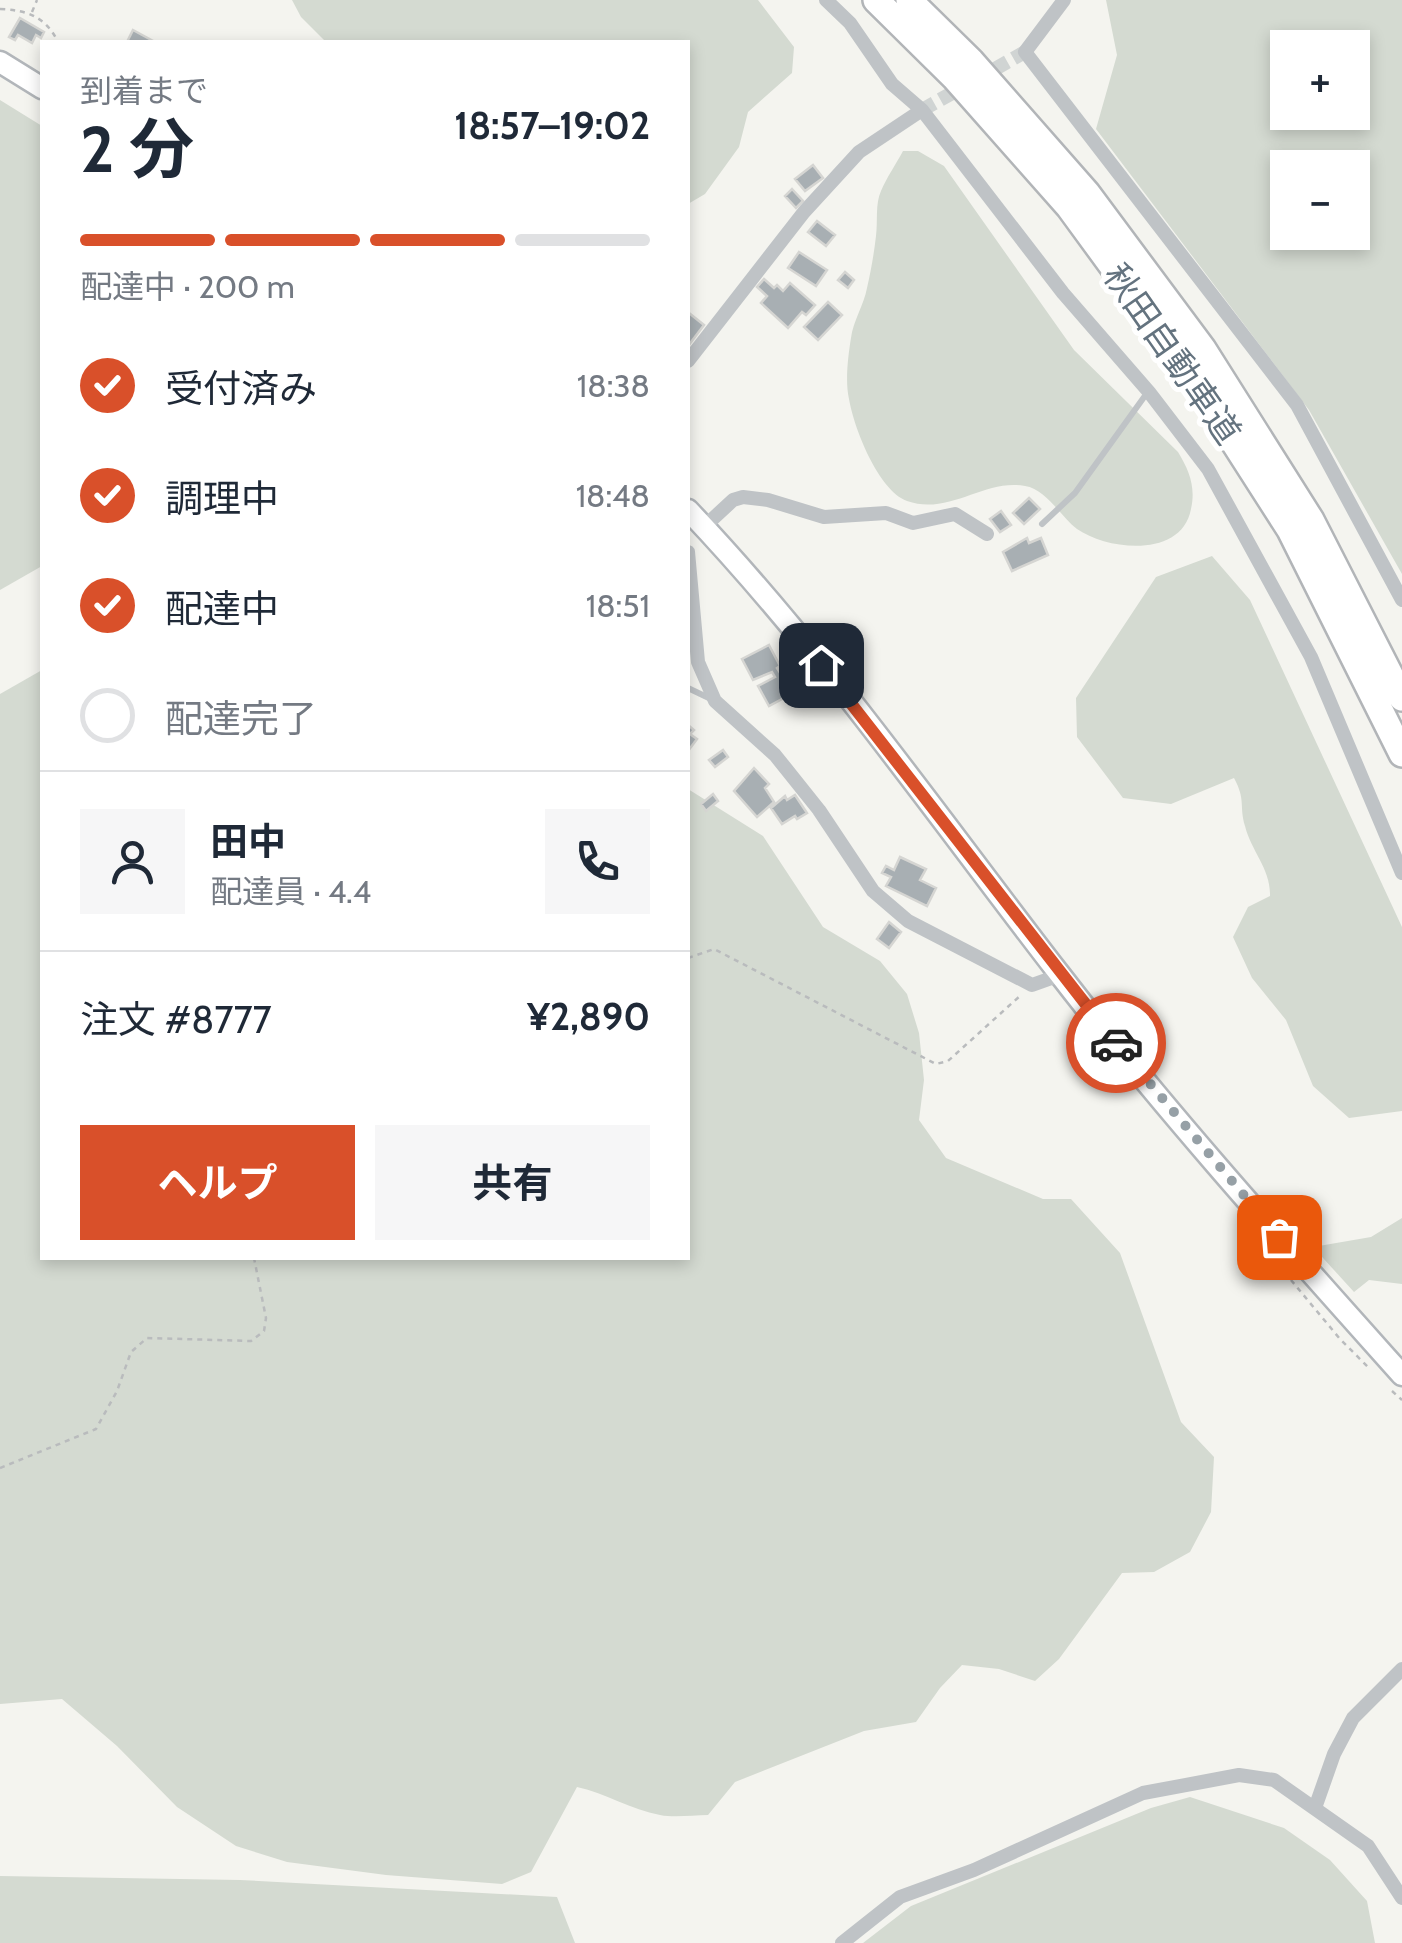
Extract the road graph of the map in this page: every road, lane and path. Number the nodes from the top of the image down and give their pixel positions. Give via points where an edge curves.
1 (38, 0) edge
2 (826, 0) edge
3 (876, 0) edge
4 (909, 0) edge
5 (1064, 0) edge
6 (0, 9) edge
7 (31, 13) junction
8 (57, 40) edge
9 (0, 62) edge
10 (40, 87) edge
11 (922, 110) junction
12 (690, 359) edge
13 (1149, 392) junction
14 (697, 520) edge
15 (1042, 524) dead end
16 (987, 534) dead end
17 (690, 572) edge
18 (1402, 600) edge
19 (690, 689) edge
20 (1402, 698) edge
21 (714, 701) junction
22 (1402, 754) edge
23 (1402, 873) edge
24 (690, 957) edge
25 (1060, 975) junction
26 (1032, 985) junction
27 (254, 1260) edge
28 (1402, 1374) edge
29 (0, 1468) edge
30 (1402, 1669) edge
31 (1315, 1808) junction
32 (1402, 1898) edge
33 (842, 1943) edge

1 - 7 path
2 - 11 street via 892,84
3 - 22 highway, 秋田自動車道 via 954,76 1069,207 1183,362 1290,530
4 - 20 highway, 秋田自動車道 via 1087,193 1203,349 1311,520
5 - 18 street via 1025,52 1297,405
6 - 7 path
7 - 8 path
9 - 10 main road
11 - 12 street via 858,152
11 - 13 street
13 - 15 lane via 1076,492
13 - 23 street via 1208,469 1310,657
14 - 16 street via 742,497 824,517 886,514 913,522 955,514
14 - 25 main road via 821,665
17 - 21 street via 698,662
19 - 21 lane
21 - 26 street via 776,755 873,891 908,920
24 - 26 path via 714,949 936,1064 948,1061
25 - 26 street
25 - 28 main road
27 - 29 path via 264,1332 250,1341 146,1338 131,1352 96,1429
30 - 31 street via 1353,1718
31 - 32 street via 1368,1846
31 - 33 street via 1274,1780 1239,1774 1143,1793 900,1897

